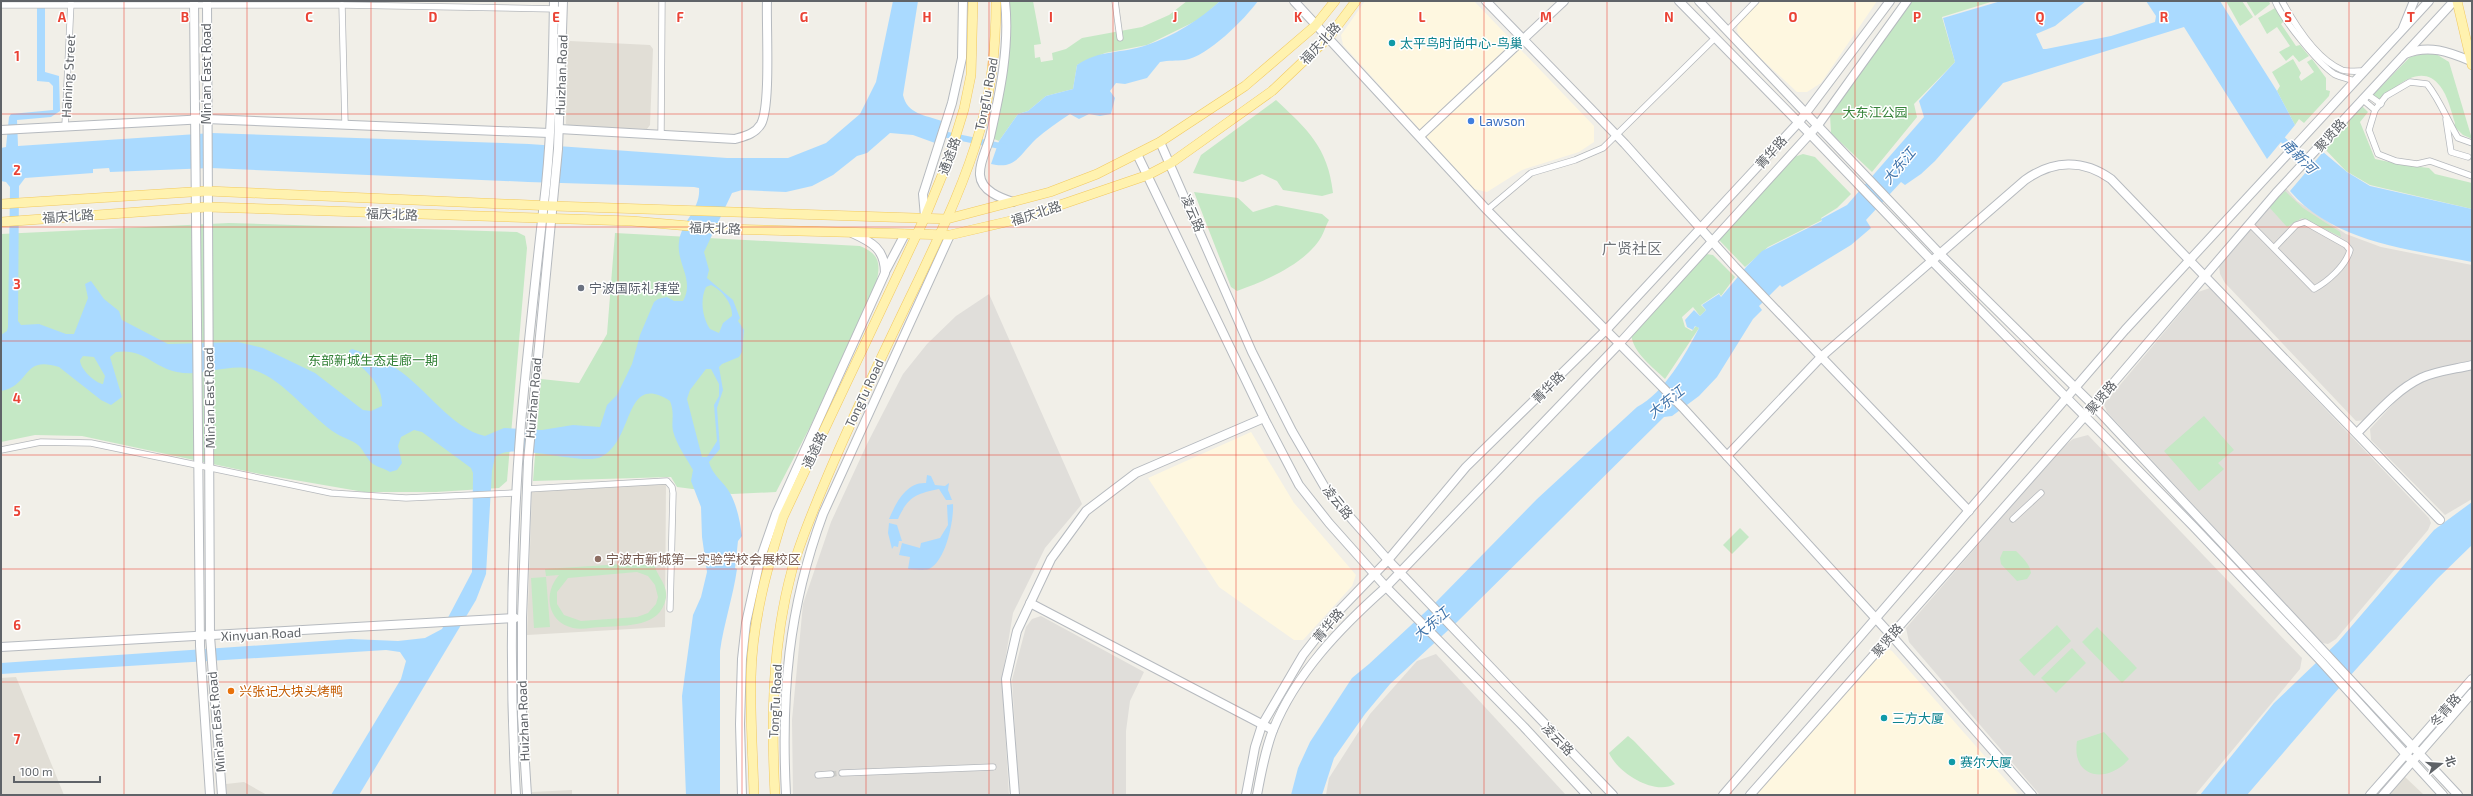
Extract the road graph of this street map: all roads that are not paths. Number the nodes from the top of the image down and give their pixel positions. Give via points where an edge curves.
1 (662, 1) edge
2 (766, 1) edge
3 (962, 1) edge
4 (973, 1) edge
5 (996, 1) edge
6 (1006, 1) edge
7 (1115, 1) edge
8 (1294, 1) edge
9 (1335, 1) edge
10 (1356, 1) edge
11 (1486, 1) edge
12 (1564, 1) edge
13 (1679, 1) edge
14 (1699, 1) edge
15 (1756, 1) edge
16 (1890, 1) edge
17 (1907, 1) edge
18 (2275, 1) edge
19 (2282, 1) edge
20 (2414, 1) edge
21 (2429, 1) edge
22 (2454, 1) edge
23 (2457, 1) edge
24 (194, 2) edge
25 (71, 3) edge
26 (207, 3) edge
27 (426, 3) edge
28 (1, 5) edge
29 (342, 5) junction
30 (554, 5) edge
31 (563, 5) edge
32 (1315, 26) junction
33 (1728, 30) junction
34 (2402, 31) junction
35 (1329, 37) junction
36 (1120, 38) dead end
37 (1715, 38) junction
38 (1524, 40) junction
39 (2402, 55) junction
40 (2472, 63) edge
41 (2364, 71) junction
42 (2353, 84) junction
43 (2364, 96) junction
44 (2381, 104) junction
45 (2375, 110) junction
46 (1804, 112) junction
47 (2446, 116) junction
48 (195, 119) junction
49 (206, 119) junction
50 (1799, 122) junction
51 (345, 124) junction
52 (1818, 125) junction
53 (65, 126) junction
54 (959, 127) joint
55 (559, 129) junction
56 (1, 130) edge
57 (549, 133) junction
58 (1809, 133) junction
59 (661, 134) junction
60 (1617, 135) junction
61 (1420, 136) junction
62 (1160, 142) junction
63 (2472, 143) edge
64 (1137, 154) junction
65 (2468, 157) dead end
66 (1171, 163) junction
67 (1148, 175) junction
68 (2472, 176) edge
69 (207, 191) junction
70 (196, 192) junction
71 (1014, 202) junction
72 (1, 204) edge
73 (543, 206) junction
74 (553, 206) junction
75 (196, 207) junction
76 (207, 207) junction
77 (1487, 210) junction
78 (925, 217) junction
79 (947, 219) junction
80 (546, 220) junction
81 (1, 222) edge
82 (2250, 224) junction
83 (1701, 229) junction
84 (850, 232) junction
85 (905, 234) junction
86 (916, 235) junction
87 (940, 235) junction
88 (950, 235) junction
89 (1712, 241) junction
90 (2274, 248) junction
91 (1940, 254) junction
92 (2188, 260) junction
93 (1932, 262) junction
94 (885, 273) junction
95 (2205, 277) junction
96 (1607, 330) junction
97 (1619, 344) junction
98 (1821, 357) junction
99 (2472, 364) edge
100 (2075, 388) junction
101 (2068, 397) junction
102 (2094, 406) junction
103 (2086, 416) junction
104 (1264, 418) junction
105 (2358, 433) junction
106 (1, 450) edge
107 (1727, 456) junction
108 (198, 466) junction
109 (210, 468) junction
110 (527, 489) junction
111 (516, 493) junction
112 (2041, 493) dead end
113 (1969, 511) junction
114 (2013, 519) dead end
115 (2440, 520) dead end
116 (1388, 560) junction
117 (1400, 573) junction
118 (1374, 574) junction
119 (1386, 587) junction
120 (1030, 603) junction
121 (670, 609) dead end
122 (511, 618) junction
123 (522, 618) junction
124 (1876, 619) junction
125 (1891, 635) junction
126 (200, 637) junction
127 (210, 641) junction
128 (1, 647) edge
129 (2321, 656) junction
130 (2472, 679) edge
131 (2347, 684) junction
132 (2472, 693) edge
133 (1262, 725) junction
134 (1273, 730) junction
135 (2413, 747) junction
136 (2419, 754) junction
137 (2405, 755) junction
138 (2412, 762) junction
139 (993, 767) dead end
140 (842, 773) tunnel mouth
141 (831, 774) tunnel mouth
142 (818, 775) dead end
143 (210, 795) edge
144 (222, 795) edge
145 (516, 795) edge
146 (527, 795) edge
147 (742, 795) edge
148 (754, 795) edge
149 (775, 795) edge
150 (786, 795) edge
151 (1015, 795) edge
152 (1246, 795) edge
153 (1257, 795) edge
154 (1587, 795) edge
155 (1613, 795) edge
156 (1723, 795) edge
157 (1750, 795) edge
158 (2032, 795) edge
159 (2370, 795) edge
160 (2383, 795) edge
161 (2443, 795) edge
162 (2458, 795) edge

1 - 59 street
2 - 59 main road via 766,106 761,124 750,135 735,139
3 - 78 main road via 962,58 947,123 923,194
4 - 54 main road, TongTu Road via 971,75
5 - 79 main road, TongTu Road via 994,56 981,129
6 - 71 main road via 1004,63 990,138 980,175 983,184 991,192
7 - 36 street
8 - 32 main road
9 - 32 main road, 福庆北路
10 - 35 main road, 福庆北路
11 - 38 main road
12 - 38 main road
13 - 37 main road
14 - 33 main road
15 - 33 street
16 - 46 main road, 菁华路
17 - 52 main road
18 - 42 street via 2292,28 2319,59 2335,74
19 - 41 street via 2298,27 2323,56 2343,70
20 - 34 main road
21 - 34 main road, 聚贤路
22 - 39 main road, 聚贤路
23 - 40 main road
24 - 25 street
24 - 26 street
24 - 48 main road, Min'an East Road
25 - 28 street
25 - 53 street, Haining Street
26 - 29 street
26 - 49 main road, Min'an East Road
27 - 29 street
27 - 30 street
29 - 51 street
30 - 31 street
30 - 57 main road, Huizhan Road
31 - 55 main road, Huizhan Road
32 - 35 main road
32 - 62 main road, 福庆北路 via 1245,86
33 - 46 main road
34 - 41 main road, 聚贤路
35 - 61 main road
35 - 66 main road, 福庆北路 via 1272,91
37 - 50 main road
37 - 60 street
38 - 60 main road
38 - 61 main road
39 - 40 main road via 2418,48 2445,50
39 - 43 main road, 聚贤路
41 - 42 main road, 聚贤路
42 - 92 main road, 聚贤路
43 - 44 street
43 - 45 street
43 - 82 main road, 聚贤路
44 - 45 street
44 - 47 street via 2386,96 2410,82 2427,84 2438,98
45 - 68 street via 2369,130 2378,154 2396,161 2417,164 2430,161
46 - 50 main road, 菁华路
46 - 52 main road
47 - 63 street via 2458,138
47 - 65 street via 2451,152
48 - 49 main road
48 - 53 main road
48 - 70 main road, Min'an East Road
49 - 51 main road
49 - 69 main road, Min'an East Road
50 - 58 main road
50 - 83 main road, 菁华路
51 - 57 main road
52 - 58 main road
52 - 91 main road
53 - 56 main road
54 - 78 main road, 通途路
55 - 59 main road
55 - 74 main road, Huizhan Road
57 - 73 main road, Huizhan Road
58 - 89 main road
58 - 93 main road
60 - 77 street via 1590,154 1531,173
60 - 83 main road
61 - 77 main road
62 - 64 main road, 福庆北路
62 - 66 main road, 凌云路
64 - 67 main road, 凌云路
64 - 71 main road, 福庆北路 via 1097,174
66 - 67 main road, 福庆北路
66 - 116 main road, 凌云路 via 1252,352 1292,431 1327,491
67 - 88 main road, 福庆北路 via 1020,219
67 - 104 main road, 凌云路
69 - 70 main road, 福庆北路
69 - 73 main road, 福庆北路
69 - 76 main road, Min'an East Road
70 - 72 main road, 福庆北路
70 - 75 main road, Min'an East Road
71 - 79 main road, 福庆北路
73 - 74 main road, 福庆北路
73 - 80 main road, Huizhan Road
74 - 78 main road, 福庆北路
74 - 80 main road, Huizhan Road
75 - 76 main road, 福庆北路
75 - 81 main road, 福庆北路
75 - 108 main road, Min'an East Road
76 - 80 main road, 福庆北路
76 - 109 main road, Min'an East Road
77 - 96 main road
78 - 79 main road, 福庆北路
78 - 86 main road, 通途路
79 - 87 main road, TongTu Road
80 - 84 main road, 福庆北路 via 632,221 723,229
80 - 110 main road, Huizhan Road
80 - 111 main road, Huizhan Road via 521,422
82 - 90 street
82 - 95 main road, 聚贤路
83 - 89 main road
83 - 96 main road, 菁华路
84 - 85 main road, 福庆北路
84 - 94 main road via 870,241 878,248 883,256
85 - 86 main road, 福庆北路
85 - 94 main road
86 - 87 main road, 福庆北路
86 - 148 main road, 通途路 via 793,496 772,552 755,632 751,676
87 - 88 main road, 福庆北路
87 - 149 main road, TongTu Road via 860,401 808,522 793,569 779,636 774,699
88 - 150 main road via 823,514 812,544 788,650 784,730
89 - 97 main road
89 - 98 main road
90 - 90 street via 2296,225 2305,222 2346,245 2350,250 2348,256 2325,283 2314,289
91 - 92 main road via 2038,171 2053,165 2069,163 2098,170 2111,179
91 - 93 main road
91 - 100 main road
92 - 95 main road
92 - 100 main road, 聚贤路
93 - 98 main road
93 - 101 main road
94 - 147 main road via 776,514 760,560 746,623 742,659
95 - 102 main road, 聚贤路
95 - 105 main road
96 - 97 main road
96 - 116 main road, 菁华路 via 1466,468
97 - 107 main road
97 - 117 main road
98 - 107 main road
98 - 113 main road
99 - 105 main road via 2423,377 2412,383 2398,393
100 - 101 main road, 聚贤路
100 - 102 main road
101 - 103 main road
101 - 113 main road, 聚贤路
102 - 103 main road, 聚贤路
102 - 129 main road
103 - 125 main road, 聚贤路
103 - 129 main road
104 - 118 main road, 凌云路 via 1299,485
104 - 120 main road via 1136,473 1086,511 1051,559
105 - 115 main road
106 - 108 street via 41,442 91,443
107 - 124 main road
108 - 109 street
108 - 126 main road, Min'an East Road
109 - 111 street via 332,493 406,498
109 - 127 main road, Min'an East Road
110 - 121 street via 667,481 673,493
110 - 123 main road, Huizhan Road
111 - 122 main road, Huizhan Road
112 - 114 street
113 - 124 main road, 聚贤路
116 - 117 main road, 凌云路
116 - 118 main road, 菁华路
117 - 119 main road
117 - 155 main road, 凌云路
118 - 119 main road, 凌云路
118 - 133 main road, 菁华路 via 1303,655
119 - 134 main road via 1346,623 1314,661
119 - 154 main road, 凌云路
120 - 133 main road
120 - 151 main road via 1017,631 1006,679
122 - 123 main road, Xinyuan Road
122 - 127 main road, Xinyuan Road
122 - 145 main road, Huizhan Road via 511,715
123 - 146 main road, Huizhan Road via 522,716
124 - 125 main road
124 - 156 main road, 聚贤路
125 - 157 main road, 聚贤路
125 - 158 main road
126 - 127 main road, Xinyuan Road
126 - 128 main road, Xinyuan Road
126 - 143 main road, Min'an East Road
127 - 144 main road, Min'an East Road
129 - 131 main road
130 - 135 main road, 冬青路
131 - 135 main road
131 - 137 main road
132 - 136 main road, 冬青路
133 - 134 main road
133 - 152 main road, 菁华路
134 - 153 main road
135 - 136 main road
135 - 137 main road, 冬青路
136 - 138 main road, 冬青路
136 - 162 main road
137 - 138 main road
137 - 159 main road, 冬青路
138 - 160 main road, 冬青路
138 - 161 main road
139 - 140 street
141 - 142 street

